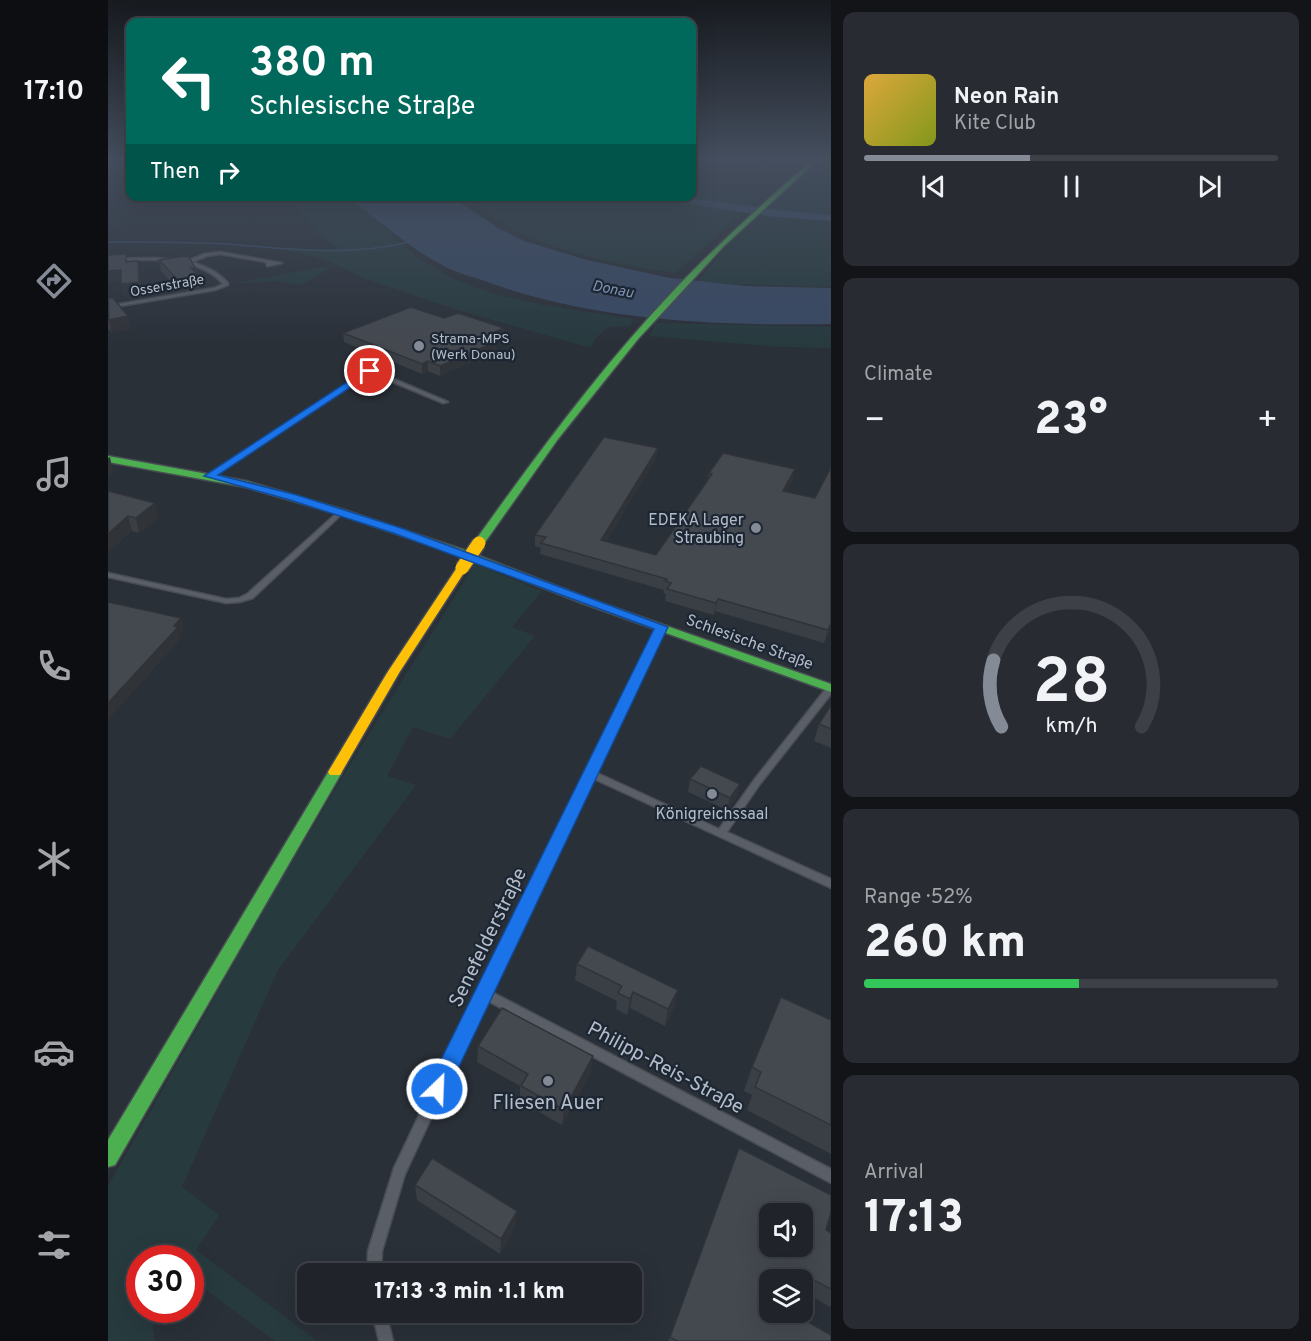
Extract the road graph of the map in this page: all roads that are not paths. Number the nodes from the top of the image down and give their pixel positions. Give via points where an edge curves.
1 (745, 220) edge
2 (200, 249) dead end
3 (214, 253) junction
4 (108, 260) edge
5 (268, 262) dead end
6 (187, 263) junction
7 (108, 307) edge
8 (445, 402) dead end
9 (108, 459) edge
10 (209, 476) junction
11 (341, 512) junction
12 (108, 575) edge
13 (661, 627) junction
14 (831, 688) edge
15 (591, 774) junction
16 (721, 834) junction
17 (831, 885) edge
18 (483, 993) junction
19 (156, 1074) junction
20 (108, 1141) edge
21 (108, 1158) edge
22 (831, 1176) edge
23 (374, 1263) edge
24 (382, 1323) edge
25 (386, 1341) edge

1 - 19 main road, bridge via 634,335 478,543 393,673
2 - 3 street
3 - 5 street
3 - 6 street
4 - 6 street via 155,258
6 - 7 street, Osserstraße via 225,280 224,285
8 - 10 street via 368,370
9 - 10 main road, Schlesische Straße
10 - 11 main road, Schlesische Straße
11 - 12 street via 250,596 240,600 218,600
11 - 13 main road, Schlesische Straße
13 - 14 main road, Schlesische Straße
13 - 15 street, Senefelderstraße
14 - 16 street, Schlesische Straße
15 - 16 street
15 - 18 street, Senefelderstraße
16 - 17 street
18 - 22 street, Philipp-Reis-Straße
18 - 23 street, Senefelderstraße via 399,1173
19 - 20 main road
19 - 21 main road
24 - 25 street

